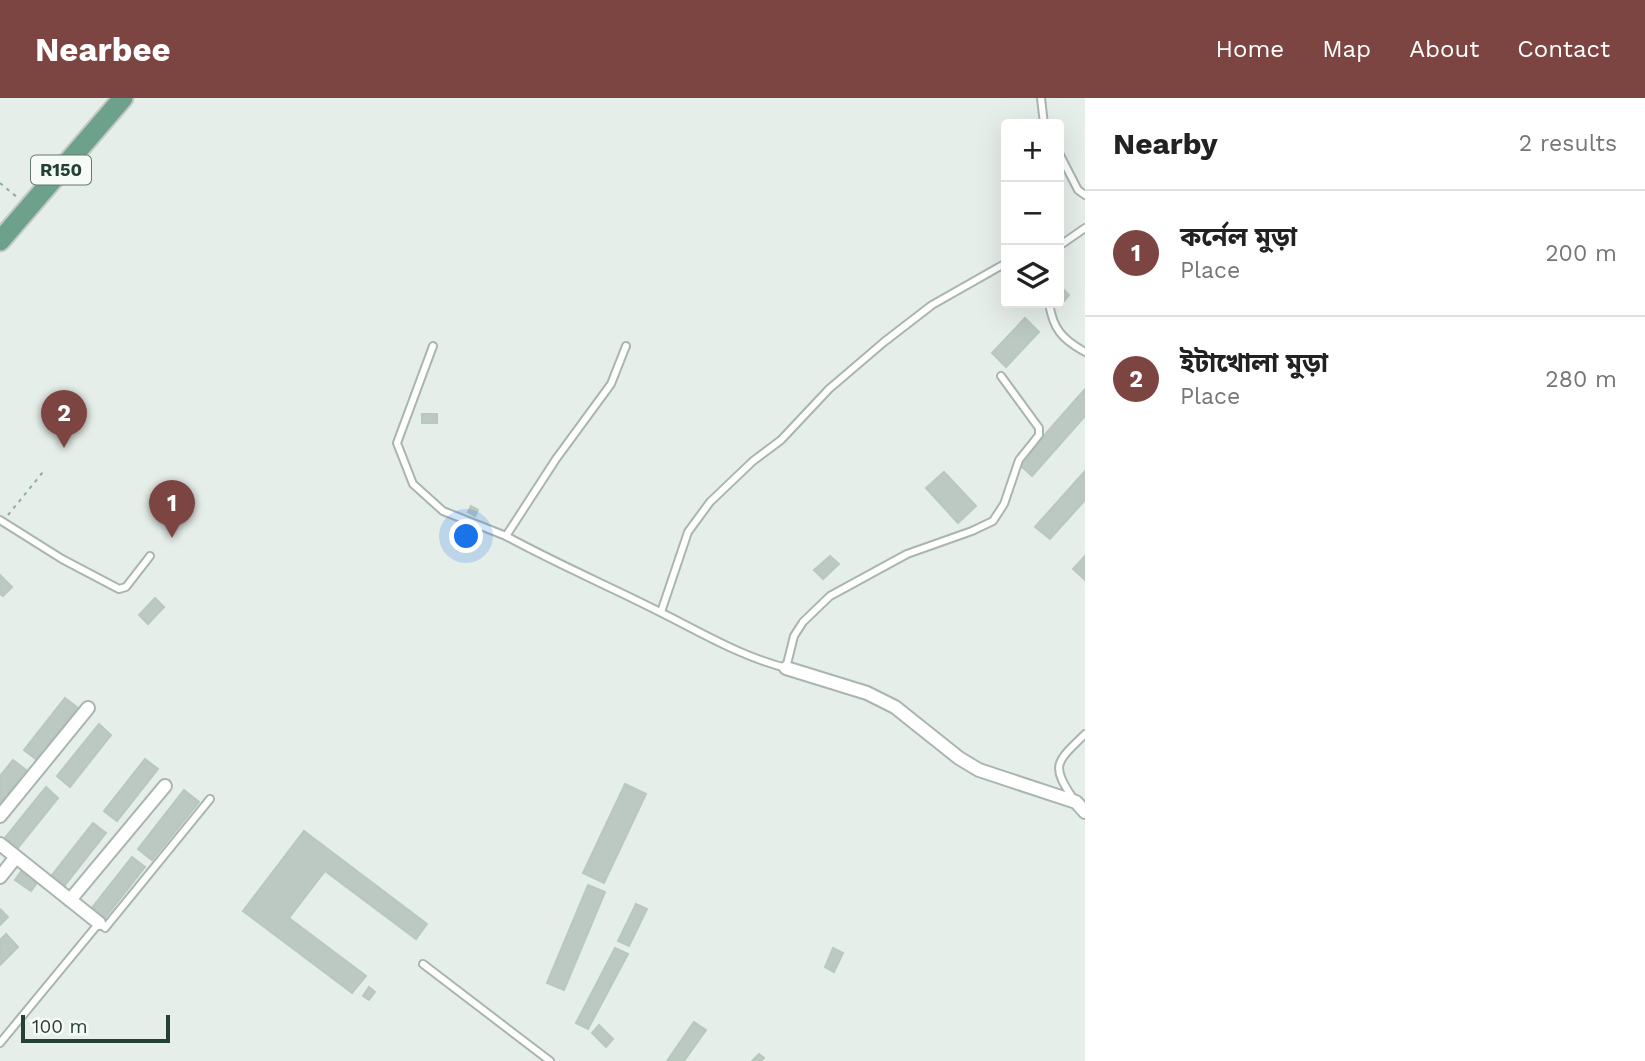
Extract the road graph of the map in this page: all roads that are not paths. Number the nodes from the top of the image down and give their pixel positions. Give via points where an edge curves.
1 (123, 98) edge
2 (1041, 98) edge
3 (1043, 119) edge
4 (1064, 163) edge
5 (1085, 195) edge
6 (1085, 228) edge
7 (0, 241) edge
8 (1060, 245) edge
9 (1001, 265) edge
10 (1050, 308) edge
11 (433, 346) dead end
12 (626, 346) dead end
13 (1085, 352) edge
14 (1001, 376) dead end
15 (2, 521) edge
16 (506, 536) junction
17 (150, 556) dead end
18 (661, 612) junction
19 (786, 668) junction
20 (88, 708) dead end
21 (1085, 734) edge
22 (165, 786) dead end
23 (210, 799) dead end
24 (1081, 807) edge
25 (0, 816) edge
26 (0, 844) edge
27 (16, 857) junction
28 (0, 877) edge
29 (70, 900) junction
30 (99, 923) junction
31 (423, 964) dead end
32 (0, 1043) edge
33 (550, 1061) edge

1 - 7 main road, R150
2 - 3 lane
4 - 5 lane
6 - 8 lane
9 - 18 lane via 932,305 884,342 710,502 688,532
10 - 13 lane via 1052,321 1067,342
11 - 16 lane via 397,443 413,484 443,511
12 - 16 lane via 611,384
14 - 19 lane via 1040,435 1018,460 1004,504 993,521 906,554 831,596 794,636
15 - 17 lane via 119,589 127,587
16 - 18 lane
18 - 19 lane via 722,645
19 - 24 street via 867,693 895,707 979,770
20 - 25 street
21 - 24 lane via 1064,755 1058,773
22 - 29 street
23 - 30 lane via 105,928
26 - 27 street
27 - 28 street
27 - 29 street
29 - 30 street
30 - 32 lane
31 - 33 lane

